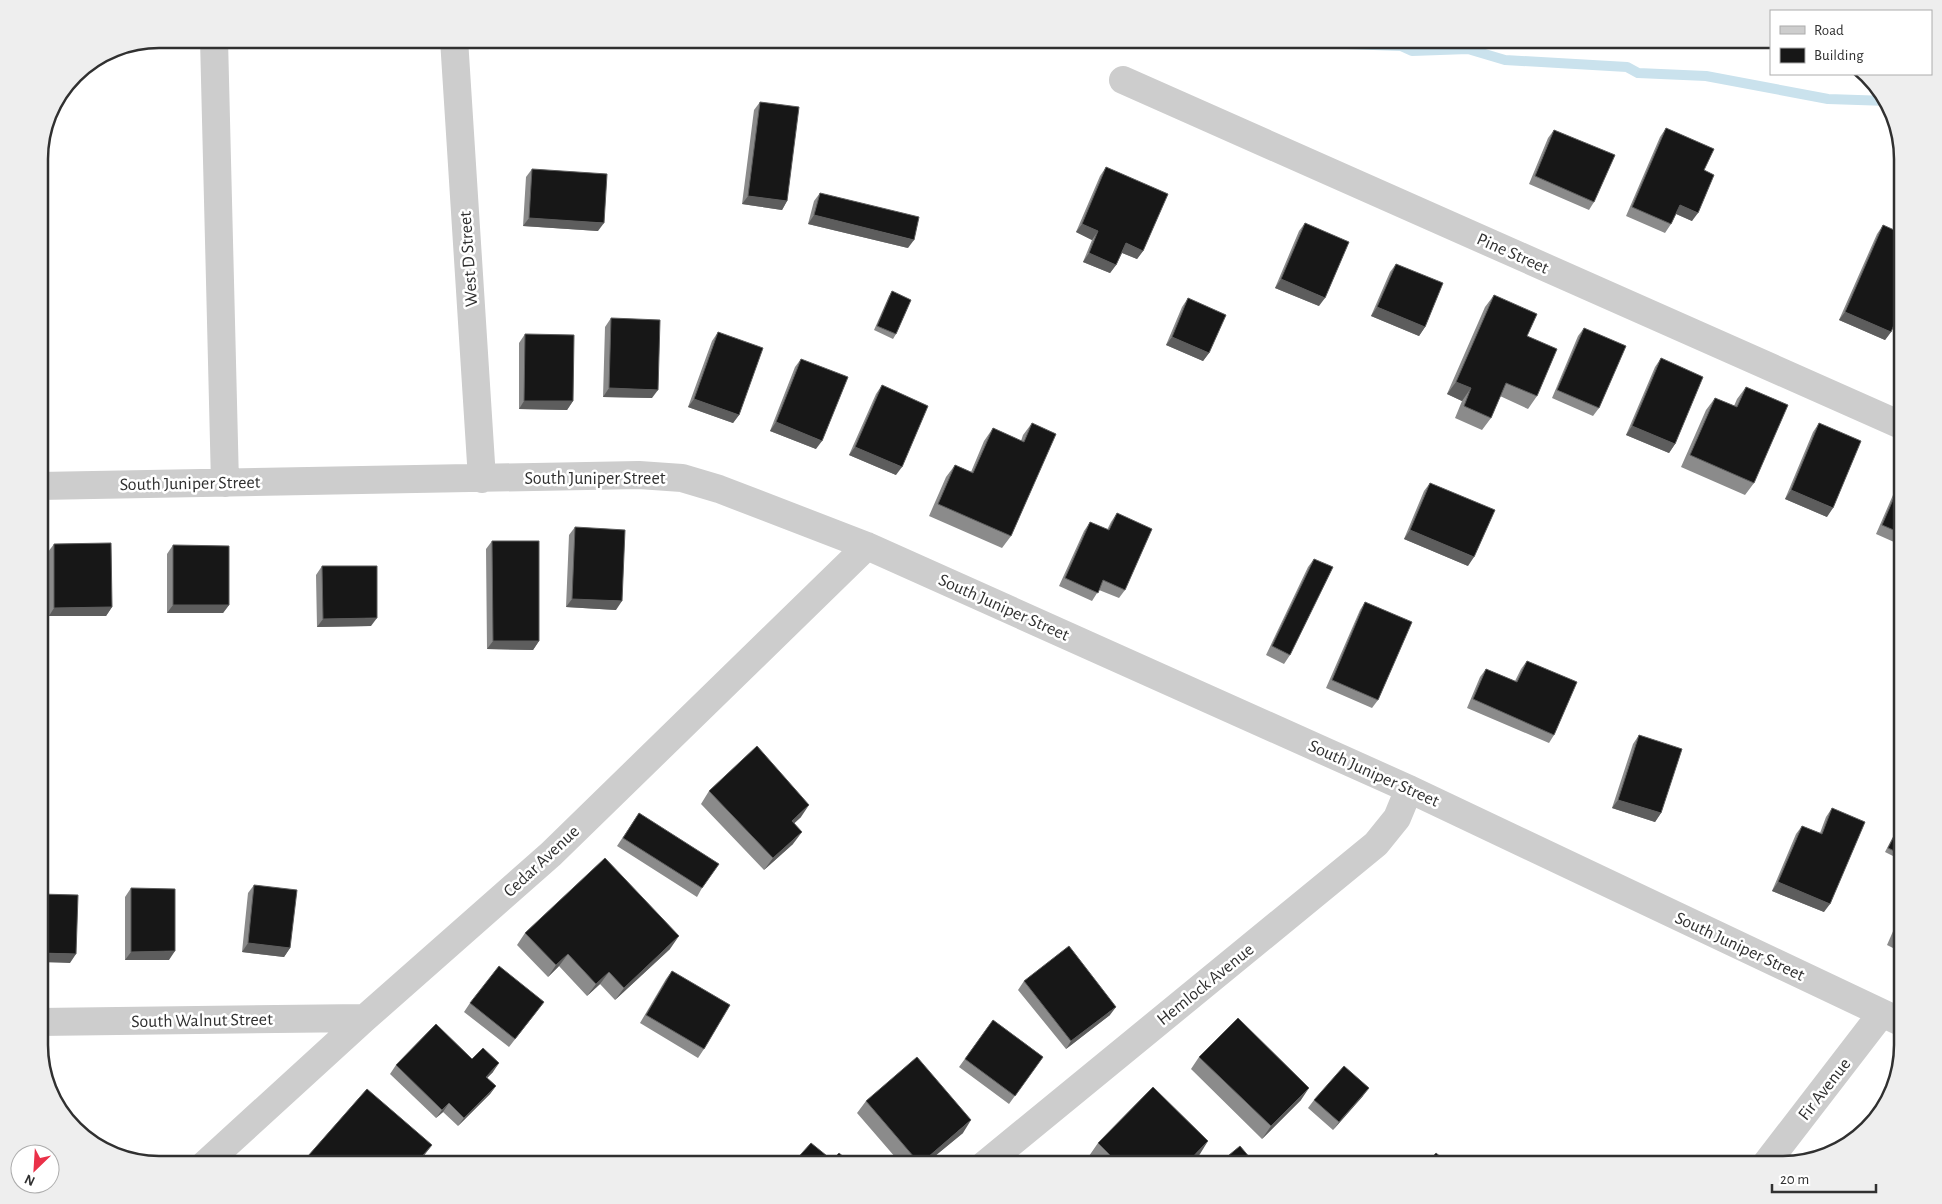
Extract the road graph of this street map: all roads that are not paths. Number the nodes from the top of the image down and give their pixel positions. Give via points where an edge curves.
1 (214, 48) edge
2 (455, 48) edge
3 (1123, 80) dead end
4 (1894, 422) edge
5 (482, 479) junction
6 (226, 483) junction
7 (48, 486) edge
8 (867, 546) junction
9 (1409, 789) junction
10 (365, 1018) junction
11 (1893, 1018) edge
12 (48, 1022) edge
13 (214, 1156) edge
14 (995, 1156) edge
15 (1773, 1156) edge

1 - 6 street
2 - 5 street, West D Street
3 - 4 street, Pine Street
5 - 6 street, South Juniper Street
5 - 8 street, South Juniper Street via 639,475 682,478 720,489
6 - 7 street, South Juniper Street
8 - 9 street, South Juniper Street
8 - 10 street, Cedar Avenue via 551,854
9 - 11 street, South Juniper Street
9 - 14 street, Hemlock Avenue via 1397,818 1376,844
10 - 12 street, South Walnut Street
10 - 13 street, Cedar Avenue
11 - 15 street, Fir Avenue

